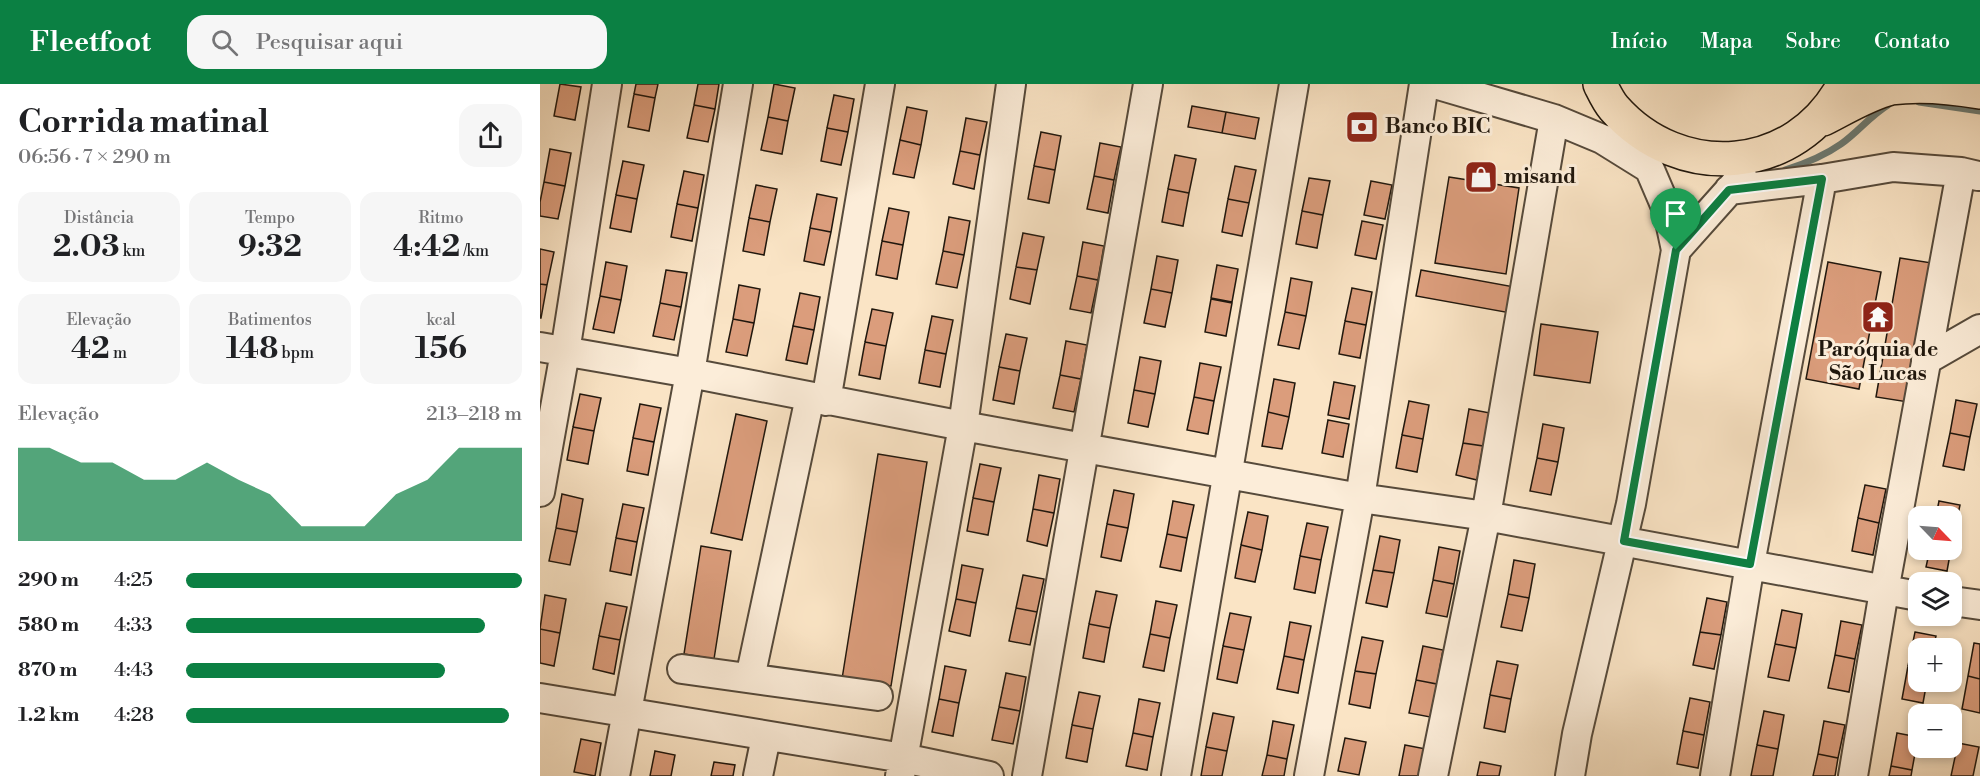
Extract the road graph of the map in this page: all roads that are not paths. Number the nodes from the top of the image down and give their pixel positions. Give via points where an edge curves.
1 (608, 84) edge
2 (738, 84) edge
3 (880, 84) edge
4 (1011, 84) edge
5 (1148, 84) edge
6 (1294, 84) edge
7 (1424, 84) edge
8 (1435, 84) edge
9 (1844, 84) edge
10 (1489, 92) edge
11 (1980, 92) edge
12 (1606, 95) edge
13 (1554, 119) junction
14 (1816, 123) junction
15 (1778, 148) junction
16 (1650, 170) junction
17 (1970, 174) edge
18 (1822, 179) junction
19 (1729, 190) junction
20 (1676, 250) junction
21 (1980, 329) edge
22 (553, 349) edge
23 (1926, 360) junction
24 (690, 373) junction
25 (818, 399) junction
26 (963, 426) junction
27 (1084, 447) junction
28 (1228, 474) junction
29 (540, 492) edge
30 (1360, 498) junction
31 (1486, 516) junction
32 (1624, 541) junction
33 (1750, 564) junction
34 (1884, 591) junction
35 (1908, 595) edge
36 (1962, 602) edge
37 (1980, 605) edge
38 (682, 669) dead end
39 (750, 678) junction
40 (878, 696) dead end
41 (540, 698) edge
42 (626, 714) junction
43 (766, 737) junction
44 (902, 767) edge
45 (615, 776) edge
46 (758, 776) edge
47 (988, 776) edge
48 (1027, 776) edge
49 (1176, 776) edge
50 (1309, 776) edge
51 (1433, 776) edge
52 (1570, 776) edge
53 (1715, 776) edge
54 (1853, 776) edge

1 - 22 street
2 - 24 street
3 - 25 street
4 - 26 street
5 - 27 street
6 - 28 street
7 - 30 street
8 - 10 street
9 - 14 main road
10 - 13 street
11 - 14 main road via 1949,87 1892,88
12 - 15 main road via 1638,132 1671,150 1706,159 1743,158
12 - 16 street
13 - 16 street via 1602,139
13 - 31 street
14 - 15 main road
15 - 19 street via 1755,162
16 - 20 street via 1668,212
17 - 18 street via 1893,168
17 - 23 street
18 - 19 street
18 - 33 street
19 - 20 street
20 - 32 street
21 - 23 street
22 - 24 street
22 - 29 street
23 - 34 street
24 - 25 street
24 - 42 street
25 - 26 street
25 - 39 street
26 - 27 street
26 - 44 street
27 - 28 street
27 - 48 street
28 - 30 street
28 - 49 street
30 - 31 street
30 - 50 street
31 - 32 street
31 - 51 street
32 - 33 street
32 - 52 street
33 - 34 street
33 - 53 street
34 - 35 street
34 - 54 street
36 - 37 street
38 - 39 street
39 - 40 street
41 - 42 street
42 - 43 street
42 - 45 street
43 - 44 street
43 - 46 street
44 - 47 street

